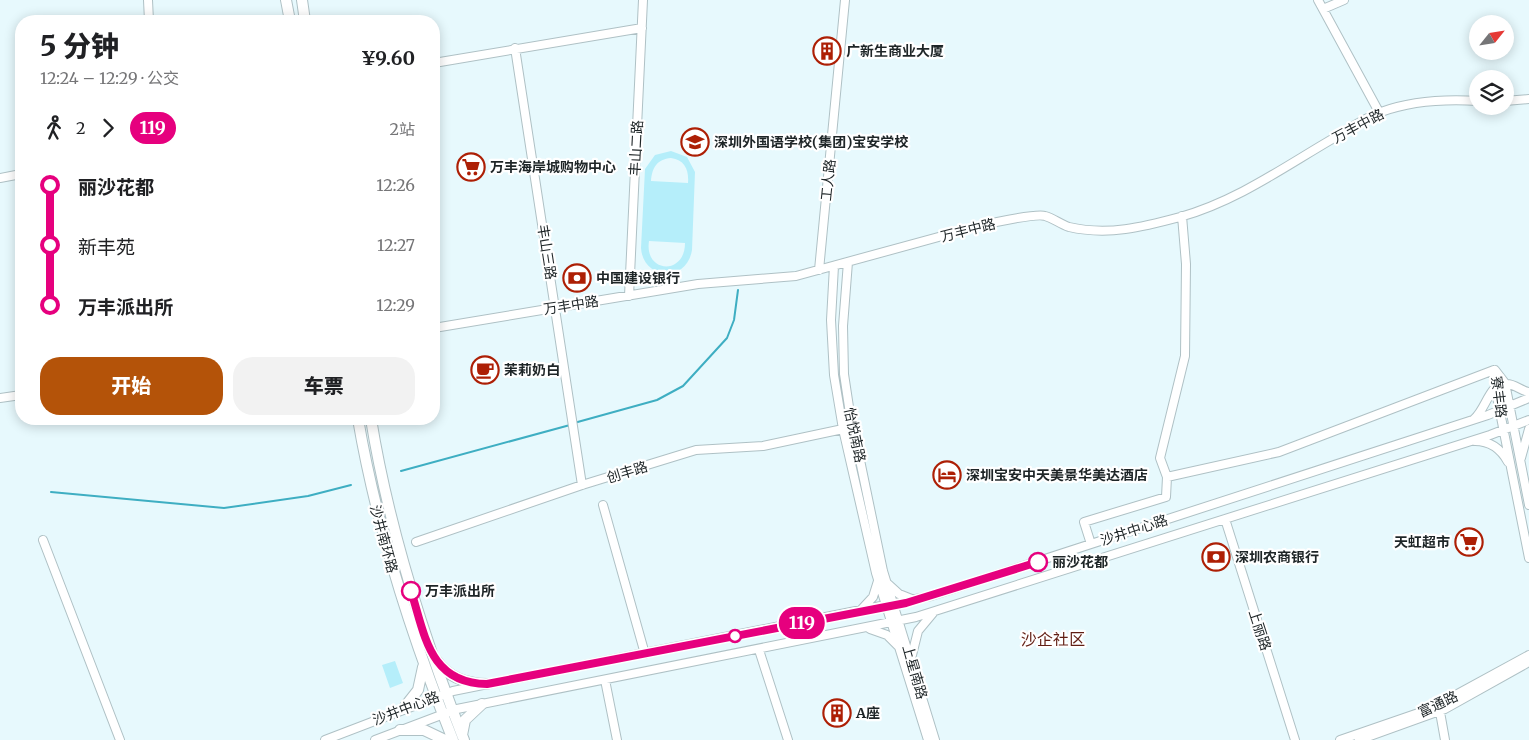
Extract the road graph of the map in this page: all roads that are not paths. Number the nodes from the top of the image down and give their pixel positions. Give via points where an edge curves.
1 (148, 0) edge
2 (286, 0) edge
3 (302, 0) edge
4 (643, 0) edge
5 (845, 0) edge
6 (1318, 0) edge
7 (1344, 0) edge
8 (1323, 9) junction
9 (149, 15) edge
10 (289, 15) edge
11 (305, 15) edge
12 (642, 28) junction
13 (515, 48) junction
14 (440, 62) edge
15 (1529, 100) edge
16 (1469, 101) edge
17 (1514, 101) edge
18 (1379, 112) junction
19 (15, 175) edge
20 (0, 178) edge
21 (1182, 216) junction
22 (848, 262) junction
23 (834, 266) junction
24 (819, 270) junction
25 (629, 296) junction
26 (555, 308) junction
27 (440, 327) edge
28 (1494, 370) junction
29 (1505, 383) junction
30 (1495, 387) junction
31 (1529, 392) edge
32 (15, 396) edge
33 (0, 398) edge
34 (1529, 398) edge
35 (1510, 407) junction
36 (1500, 411) junction
37 (1529, 420) edge
38 (1471, 421) junction
39 (359, 425) edge
40 (372, 425) edge
41 (1514, 427) junction
42 (843, 429) junction
43 (1529, 429) edge
44 (1504, 430) junction
45 (1471, 441) junction
46 (1521, 465) junction
47 (1511, 468) junction
48 (1167, 477) junction
49 (582, 485) junction
50 (603, 505) dead end
51 (1529, 505) edge
52 (1225, 519) junction
53 (42, 540) dead end
54 (416, 542) dead end
55 (1091, 544) junction
56 (1529, 558) edge
57 (882, 579) junction
58 (919, 600) junction
59 (891, 606) junction
60 (938, 610) junction
61 (857, 613) junction
62 (896, 622) junction
63 (422, 625) junction
64 (410, 628) junction
65 (865, 629) junction
66 (759, 650) junction
67 (902, 651) junction
68 (430, 652) junction
69 (645, 654) junction
70 (1529, 655) edge
71 (1529, 662) edge
72 (423, 663) junction
73 (913, 665) junction
74 (605, 680) junction
75 (487, 684) junction
76 (440, 694) junction
77 (482, 704) junction
78 (403, 709) junction
79 (447, 712) junction
80 (1440, 712) junction
81 (400, 730) junction
82 (459, 739) edge
83 (120, 740) edge
84 (325, 740) edge
85 (376, 740) edge
86 (445, 740) edge
87 (617, 740) edge
88 (788, 740) edge
89 (928, 740) edge
90 (935, 740) edge
91 (1295, 740) edge
92 (1340, 740) edge
93 (1359, 740) edge
94 (1446, 740) edge

1 - 9 street
2 - 10 main road
3 - 11 main road
4 - 12 street, 丰山二路
5 - 24 street, 工人路
6 - 8 street
7 - 8 street
8 - 18 street
12 - 13 street
12 - 25 street, 丰山二路
13 - 14 street
13 - 26 street, 丰山三路
15 - 17 street
16 - 18 street, 万丰中路 via 1417,103
18 - 21 street, 万丰中路 via 1267,180 1236,196
19 - 20 street
21 - 22 street, 万丰中路 via 1129,230 1106,232 1068,226 1045,215 986,224
21 - 48 street via 1186,264 1185,356 1160,458
22 - 23 street, 万丰中路
22 - 57 street, 怡悦南路 via 843,326 844,374
23 - 24 street, 万丰中路
23 - 42 street, 怡悦南路 via 831,320 834,376
24 - 25 street, 万丰中路 via 787,277 698,284
25 - 26 street, 万丰中路
26 - 27 street, 万丰中路
26 - 49 street, 丰山三路
28 - 29 street, 寮丰路
28 - 30 street, 寮丰路
28 - 48 street via 1279,452
29 - 30 street
29 - 31 street
29 - 35 street, 寮丰路
30 - 36 street, 寮丰路
30 - 38 street via 1484,407
32 - 33 street
34 - 35 street, 沙井中心路
35 - 36 street, 沙井中心路
35 - 41 street, 寮丰路
36 - 38 street, 沙井中心路
36 - 44 street, 寮丰路
37 - 41 street, 沙井中心路
38 - 55 street, 沙井中心路
39 - 64 main road, 沙井南环路 via 376,514
40 - 63 main road, 沙井南环路 via 390,515
41 - 44 street, 沙井中心路
41 - 46 street, 寮丰路
42 - 49 street, 创丰路 via 763,446 696,450
42 - 57 street, 怡悦南路
43 - 46 street
44 - 45 street, 沙井中心路
44 - 47 street, 寮丰路
45 - 47 street via 1482,441 1498,449
45 - 52 street, 沙井中心路
46 - 51 street, 寮丰路
47 - 56 street, 寮丰路
48 - 55 street via 1166,496 1084,522
49 - 54 street, 创丰路
50 - 69 street
52 - 60 street, 沙井中心路
52 - 91 street, 上丽路
53 - 83 street
55 - 58 street, 沙井中心路
57 - 58 street via 899,594
57 - 59 street, 怡悦南路
57 - 61 street via 874,597
58 - 59 street, 沙井中心路
59 - 61 street, 沙井中心路
59 - 62 street, 上星南路
60 - 62 street, 沙井中心路
60 - 73 street via 918,631
61 - 69 street, 沙井中心路
62 - 65 street, 沙井中心路
62 - 67 street, 上星南路
62 - 73 street, 上星南路
63 - 64 main road via 418,632
63 - 68 main road, 沙井南环路
64 - 72 main road, 沙井南环路
65 - 66 street, 沙井中心路
65 - 67 street via 887,635
66 - 74 street, 沙井中心路
66 - 88 street
67 - 89 street, 上星南路
68 - 75 main road via 442,668 456,678
68 - 76 main road, 沙井南环路
69 - 75 street, 沙井中心路
70 - 92 street, 富通路 via 1430,709
71 - 80 street, 富通路
72 - 76 main road, 沙井南环路
72 - 78 main road via 419,686
73 - 90 street, 上星南路
74 - 77 street, 沙井中心路
74 - 87 street
75 - 76 street, 沙井中心路
76 - 78 street, 沙井中心路
76 - 79 main road, 沙井南环路
77 - 79 street, 沙井中心路
77 - 82 main road via 465,720
78 - 84 street, 沙井中心路
79 - 81 street, 沙井中心路
79 - 82 main road, 沙井南环路
80 - 93 street, 富通路
80 - 94 street
81 - 85 street, 沙井中心路
81 - 86 main road via 424,730

